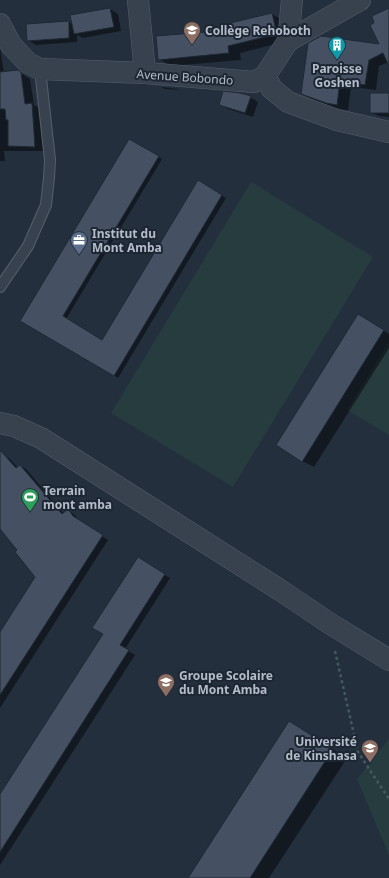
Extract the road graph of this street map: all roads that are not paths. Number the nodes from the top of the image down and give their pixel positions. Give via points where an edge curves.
1 (138, 0) edge
2 (292, 0) edge
3 (360, 0) edge
4 (0, 24) edge
5 (288, 42) junction
6 (40, 69) junction
7 (145, 73) junction
8 (265, 76) junction
9 (389, 132) edge
10 (0, 287) edge
11 (0, 422) edge
12 (389, 660) edge

1 - 7 street
2 - 5 street
3 - 5 street
4 - 6 street via 11,45 28,63
5 - 8 street
6 - 7 street, Avenue Bobondo
6 - 10 lane via 50,160 46,205 28,246
7 - 8 street, Avenue Bobondo via 254,82
8 - 9 street via 272,89 288,102 337,120
11 - 12 street via 41,438

